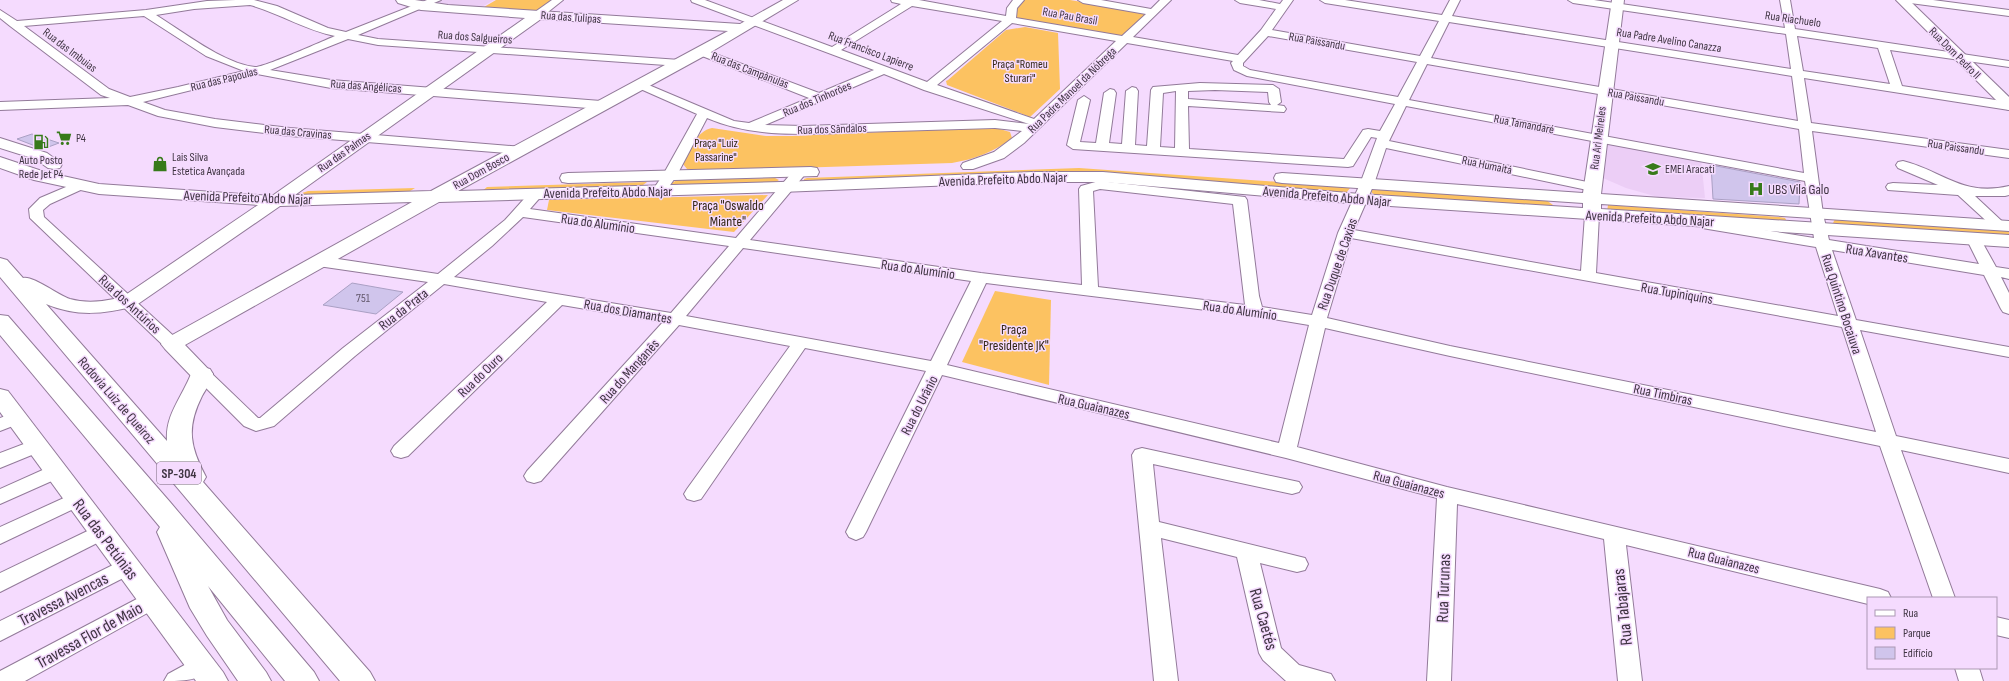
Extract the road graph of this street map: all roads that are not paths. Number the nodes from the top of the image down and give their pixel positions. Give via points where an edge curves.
1 (229, 0) edge
2 (263, 0) edge
3 (402, 0) edge
4 (436, 0) edge
5 (558, 0) edge
6 (696, 0) edge
7 (792, 0) edge
8 (896, 0) edge
9 (1018, 0) edge
10 (1083, 0) edge
11 (1166, 0) edge
12 (1240, 0) edge
13 (1325, 0) edge
14 (1455, 0) edge
15 (1573, 0) edge
16 (1785, 0) edge
17 (1902, 0) edge
18 (1910, 0) edge
19 (251, 1) edge
20 (912, 1) edge
21 (1618, 3) edge
22 (1286, 4) edge
23 (195, 6) junction
24 (421, 6) junction
25 (273, 8) junction
26 (146, 12) junction
27 (1153, 12) junction
28 (0, 13) edge
29 (539, 14) junction
30 (2009, 14) edge
31 (1011, 19) junction
32 (1445, 19) junction
33 (14, 24) junction
34 (747, 25) junction
35 (1265, 32) junction
36 (1790, 32) junction
37 (346, 36) junction
38 (1125, 39) junction
39 (1612, 45) junction
40 (1883, 45) junction
41 (834, 50) junction
42 (486, 51) junction
43 (701, 52) junction
44 (1957, 56) junction
45 (1425, 60) junction
46 (680, 63) junction
47 (1239, 64) junction
48 (2009, 64) edge
49 (884, 70) junction
50 (257, 72) junction
51 (1798, 74) junction
52 (640, 85) junction
53 (928, 87) junction
54 (1897, 89) junction
55 (429, 91) junction
56 (1132, 91) dead end
57 (1604, 91) junction
58 (1110, 93) dead end
59 (1182, 94) junction
60 (821, 98) junction
61 (1084, 100) dead end
62 (128, 101) junction
63 (1403, 102) junction
64 (601, 105) junction
65 (0, 106) edge
66 (2009, 106) edge
67 (704, 112) junction
68 (1002, 112) junction
69 (999, 124) junction
70 (1036, 125) junction
71 (1803, 126) junction
72 (750, 127) junction
73 (365, 137) junction
74 (1598, 138) junction
75 (1382, 139) junction
76 (1019, 140) junction
77 (0, 143) edge
78 (1102, 147) junction
79 (1128, 148) junction
80 (0, 149) edge
81 (518, 150) junction
82 (1153, 150) junction
83 (1182, 152) junction
84 (2009, 154) edge
85 (0, 162) edge
86 (54, 164) junction
87 (1903, 164) dead end
88 (491, 165) junction
89 (968, 166) junction
90 (800, 172) junction
91 (670, 175) junction
92 (1811, 178) junction
93 (503, 180) junction
94 (461, 182) junction
95 (80, 185) junction
96 (788, 187) junction
97 (1893, 187) dead end
98 (1962, 190) junction
99 (2009, 190) edge
100 (659, 191) junction
101 (1364, 192) junction
102 (537, 193) junction
103 (286, 196) junction
104 (436, 196) junction
105 (1554, 196) junction
106 (1592, 200) junction
107 (407, 212) junction
108 (520, 212) junction
109 (1564, 213) junction
110 (2000, 223) edge
111 (1819, 229) junction
112 (1345, 233) junction
113 (1974, 240) junction
114 (2009, 241) edge
115 (740, 243) junction
116 (0, 260) edge
117 (318, 262) junction
118 (0, 264) edge
119 (1990, 271) junction
120 (2009, 274) edge
121 (981, 278) junction
122 (1588, 278) junction
123 (440, 279) junction
124 (1090, 291) junction
125 (559, 299) junction
126 (128, 302) junction
127 (2009, 309) edge
128 (1255, 311) junction
129 (675, 319) junction
130 (0, 321) edge
131 (1318, 321) junction
132 (1849, 323) junction
133 (801, 342) junction
134 (172, 344) junction
135 (2009, 352) edge
136 (938, 368) junction
137 (202, 374) junction
138 (0, 396) edge
139 (8, 421) edge
140 (267, 422) joint
141 (1888, 442) junction
142 (37, 445) junction
143 (401, 451) dead end
144 (1286, 452) junction
145 (0, 461) edge
146 (2009, 466) edge
147 (56, 471) junction
148 (534, 476) dead end
149 (1292, 487) dead end
150 (694, 494) dead end
151 (1447, 494) junction
152 (0, 497) edge
153 (77, 500) junction
154 (204, 502) junction
155 (161, 509) junction
156 (1150, 527) junction
157 (102, 532) junction
158 (856, 532) dead end
159 (1614, 534) junction
160 (0, 536) edge
161 (1246, 551) junction
162 (1297, 564) dead end
163 (127, 566) junction
164 (0, 583) edge
165 (1876, 597) edge
166 (1944, 597) edge
167 (152, 600) junction
168 (1997, 626) edge
169 (2009, 629) edge
170 (0, 632) edge
171 (1967, 669) edge
172 (207, 673) edge
173 (4, 681) edge
174 (176, 681) edge
175 (255, 681) edge
176 (303, 681) edge
177 (359, 681) edge
178 (1166, 681) edge
179 (1323, 681) edge
180 (1439, 681) edge
181 (1630, 681) edge
182 (1971, 681) edge

1 - 23 street
2 - 25 street, Rua dos Salgueiros
3 - 24 main road, Rua das Tulipas
4 - 24 street, Rua das Papoulas
5 - 29 street, Rua das Palmas
6 - 34 street, Rua Francisco Lapierre
7 - 34 main road, Rua Dom Bosco
8 - 20 street, Rua Pau Brasil
9 - 31 street via 1014,4
10 - 27 street
11 - 27 street, Rua Padre Manoel da Nóbrega
12 - 22 street
13 - 32 street, Rua Padre Avelino Canazza
14 - 32 street, Rua Duque de Caxias
15 - 21 street, Rua Riachuelo
16 - 36 street, Rua Quintino Bocaiuva
17 - 44 main road, Rua Dom Pedro II
18 - 30 street
19 - 23 street, Rua dos Salgueiros
19 - 25 street, Rua dos Salgueiros
20 - 31 street, Rua Pau Brasil
20 - 41 street
21 - 36 street, Rua Riachuelo
21 - 39 main road, Rua Ari Meireles
22 - 35 street
23 - 26 street
24 - 29 main road, Rua das Tulipas
24 - 37 street, Rua das Papoulas
25 - 37 street, Rua dos Salgueiros via 325,31
26 - 33 street
26 - 50 street, Rua das Angélicas via 210,54
27 - 38 street, Rua Padre Manoel da Nóbrega
28 - 33 street, Rua das Imbuias
29 - 34 main road, Rua das Tulipas
29 - 42 main road, Rua das Palmas
31 - 38 street, Rua Pau Brasil
31 - 53 street
32 - 39 street, Rua Padre Avelino Canazza
32 - 45 street, Rua Duque de Caxias
33 - 62 street, Rua das Imbuias via 105,92
34 - 41 street, Rua Francisco Lapierre
34 - 43 main road, Rua Dom Bosco
35 - 45 street, Rua Paissandu
35 - 47 street
36 - 40 street, Rua Riachuelo
36 - 51 street, Rua Quintino Bocaiuva
37 - 42 street, Rua dos Salgueiros via 378,42
37 - 50 street, Rua das Papoulas
38 - 47 street, Rua Pau Brasil
38 - 70 street, Rua Padre Manoel da Nóbrega
39 - 51 street, Rua Padre Avelino Canazza
39 - 57 main road, Rua Ari Meireles
40 - 44 street, Rua Riachuelo
40 - 54 street
41 - 49 street, Rua Francisco Lapierre
42 - 46 street, Rua dos Salgueiros
42 - 55 main road, Rua das Palmas
43 - 46 main road, Rua Dom Bosco
43 - 60 street, Rua das Campânulas
44 - 48 street, Rua Riachuelo
44 - 66 main road, Rua Dom Pedro II
45 - 57 street, Rua Paissandu
45 - 63 street, Rua Duque de Caxias
46 - 52 main road, Rua Dom Bosco
47 - 63 street, Rua Tamandaré via 1247,73
49 - 53 street, Rua Francisco Lapierre
49 - 60 street, Rua dos Tinhorões
50 - 55 street, Rua das Angélicas via 331,84
50 - 62 street, Rua das Papoulas
51 - 54 street, Rua Padre Avelino Canazza
51 - 71 street, Rua Quintino Bocaiuva
52 - 64 main road, Rua Dom Bosco
52 - 67 street, Rua dos Sândalos
53 - 68 street, Rua Francisco Lapierre
54 - 66 street, Rua Padre Avelino Canazza
55 - 64 street, Rua das Angélicas
55 - 73 main road, Rua das Palmas
56 - 79 street
57 - 71 street, Rua Paissandu
57 - 74 main road, Rua Ari Meireles
58 - 78 street
59 - 59 street via 1277,103 1273,89 1220,86
59 - 82 street via 1157,90
59 - 83 street
60 - 72 street, Rua dos Tinhorões
61 - 78 street via 1073,145
62 - 65 street, Rua das Papoulas
62 - 73 street, Rua das Cravinas via 162,113 215,123
63 - 74 street, Rua Tamandaré
63 - 75 street, Rua Duque de Caxias
64 - 81 main road, Rua Dom Bosco
67 - 72 street, Rua dos Sândalos via 731,124
67 - 91 street
68 - 69 street via 1004,117
68 - 70 street, Rua Francisco Lapierre
69 - 70 street, Rua dos Sândalos
69 - 72 street, Rua dos Sândalos via 803,130
69 - 76 street via 1018,132
70 - 76 street, Rua Padre Manoel da Nóbrega
71 - 84 street, Rua Paissandu
71 - 92 street, Rua Quintino Bocaiuva
73 - 81 street, Rua das Cravinas
73 - 103 main road, Rua das Palmas
74 - 92 street, Rua Tamandaré
74 - 106 main road, Rua Ari Meireles
75 - 83 street, Rua Humaitá via 1368,134 1348,164
75 - 101 street, Rua Duque de Caxias
75 - 106 street, Rua Humaitá
76 - 89 street, Rua Padre Manoel da Nóbrega via 999,155
77 - 86 main road via 41,156
78 - 79 street
79 - 82 street
80 - 86 main road, Avenida Prefeito Abdo Najar
81 - 88 main road, Rua Dom Bosco
82 - 83 street
85 - 95 main road, Avenida Prefeito Abdo Najar via 40,176
86 - 103 main road, Avenida Prefeito Abdo Najar via 116,178
87 - 98 street
88 - 93 main road via 488,175
88 - 94 main road, Rua Dom Bosco
89 - 90 main road, Avenida Prefeito Abdo Najar
89 - 101 main road, Avenida Prefeito Abdo Najar via 1093,165
90 - 91 main road, Avenida Prefeito Abdo Najar
90 - 96 street, Rua do Manganês
91 - 93 main road, Avenida Prefeito Abdo Najar
91 - 100 street
92 - 111 street, Rua Quintino Bocaiuva
93 - 94 main road, Avenida Prefeito Abdo Najar
94 - 103 main road, Avenida Prefeito Abdo Najar
94 - 104 main road, Rua Dom Bosco
95 - 103 main road, Avenida Prefeito Abdo Najar via 99,189
95 - 126 street, Rua dos Antúrios via 45,201 36,209 37,218
96 - 100 main road, Avenida Prefeito Abdo Najar
96 - 101 main road, Avenida Prefeito Abdo Najar via 1068,176
96 - 115 street, Rua do Manganês
97 - 98 street
98 - 99 street via 2000,193
98 - 110 street
100 - 102 main road, Avenida Prefeito Abdo Najar
101 - 105 main road, Avenida Prefeito Abdo Najar
101 - 109 main road, Avenida Prefeito Abdo Najar
101 - 112 street, Rua Duque de Caxias
102 - 104 main road, Avenida Prefeito Abdo Najar
102 - 108 street, Rua da Prata
103 - 104 main road, Avenida Prefeito Abdo Najar
103 - 107 main road
103 - 126 main road, Rua das Palmas
104 - 107 main road, Rua Dom Bosco
105 - 106 main road, Avenida Prefeito Abdo Najar
105 - 109 main road via 1571,207
106 - 109 main road, Avenida Prefeito Abdo Najar
106 - 111 main road, Avenida Prefeito Abdo Najar via 1659,202
106 - 111 main road, Avenida Prefeito Abdo Najar via 1674,219
106 - 122 street, Rua Ari Meireles
107 - 117 main road, Rua Dom Bosco
108 - 115 street, Rua do Alumínio
108 - 123 street, Rua da Prata via 487,243
110 - 111 main road, Avenida Prefeito Abdo Najar
111 - 113 main road, Avenida Prefeito Abdo Najar
111 - 119 street, Rua Xavantes
111 - 132 street, Rua Quintino Bocaiuva
112 - 122 street, Rua Tupiniquins
112 - 131 street, Rua Duque de Caxias
113 - 114 main road, Avenida Prefeito Abdo Najar
113 - 119 street
115 - 121 street, Rua do Alumínio
115 - 129 street, Rua do Manganês
116 - 126 highway via 34,289 64,304 92,309 108,308
117 - 123 street, Rua dos Diamantes
117 - 134 main road, Rua Dom Bosco
118 - 154 highway, Rodovia Luiz de Queiroz / SP-304
119 - 120 street, Rua Xavantes
119 - 127 street
121 - 124 street, Rua do Alumínio
121 - 136 street, Rua do Urânio
122 - 132 street, Rua Tupiniquins
123 - 125 street, Rua dos Diamantes
123 - 140 street, Rua da Prata
124 - 128 street, Rua do Alumínio
124 - 128 street via 1086,189 1099,186 1240,200 1250,296
125 - 129 street, Rua dos Diamantes
125 - 143 street, Rua do Ouro
126 - 134 street, Rua dos Antúrios
128 - 131 street, Rua do Alumínio
129 - 133 street, Rua dos Diamantes
129 - 148 street, Rua do Manganês
130 - 155 highway, SP-304
131 - 141 street, Rua Timbiras
131 - 144 street, Rua Duque de Caxias
132 - 135 street, Rua Tupiniquins
132 - 141 street, Rua Quintino Bocaiuva
133 - 136 street, Rua dos Diamantes
133 - 150 street
134 - 137 main road, Rua dos Antúrios
136 - 144 street, Rua Guaianazes
136 - 158 street, Rua do Urânio
137 - 140 street, Rua dos Antúrios via 251,422 256,425
137 - 154 highway via 188,400 178,428 179,448
138 - 139 main road, Rua das Petúnias
139 - 142 main road, Rua das Petúnias
141 - 146 street, Rua Timbiras
141 - 166 street, Rua Quintino Bocaiuva
142 - 145 street
142 - 147 main road, Rua das Petúnias
144 - 151 street, Rua Guaianazes
147 - 152 street
147 - 153 main road, Rua das Petúnias
149 - 156 street via 1142,455
151 - 159 street, Rua Guaianazes
151 - 180 street, Rua Turunas
153 - 157 main road, Rua das Petúnias
153 - 160 street
154 - 177 highway, Rodovia Luiz de Queiroz / SP-304
155 - 175 highway via 200,600
155 - 176 highway, SP-304
156 - 161 street
156 - 178 street
157 - 163 main road, Rua das Petúnias
157 - 164 street
159 - 165 street, Rua Guaianazes
159 - 181 street, Rua Tabajaras
161 - 162 street
161 - 179 street, Rua Caetés via 1271,654 1292,673
163 - 167 main road, Rua das Petúnias
163 - 170 street, Travessa Avencas
167 - 172 main road, Rua das Petúnias
167 - 173 street, Travessa Flor de Maio
168 - 169 street
171 - 182 street
172 - 174 street

